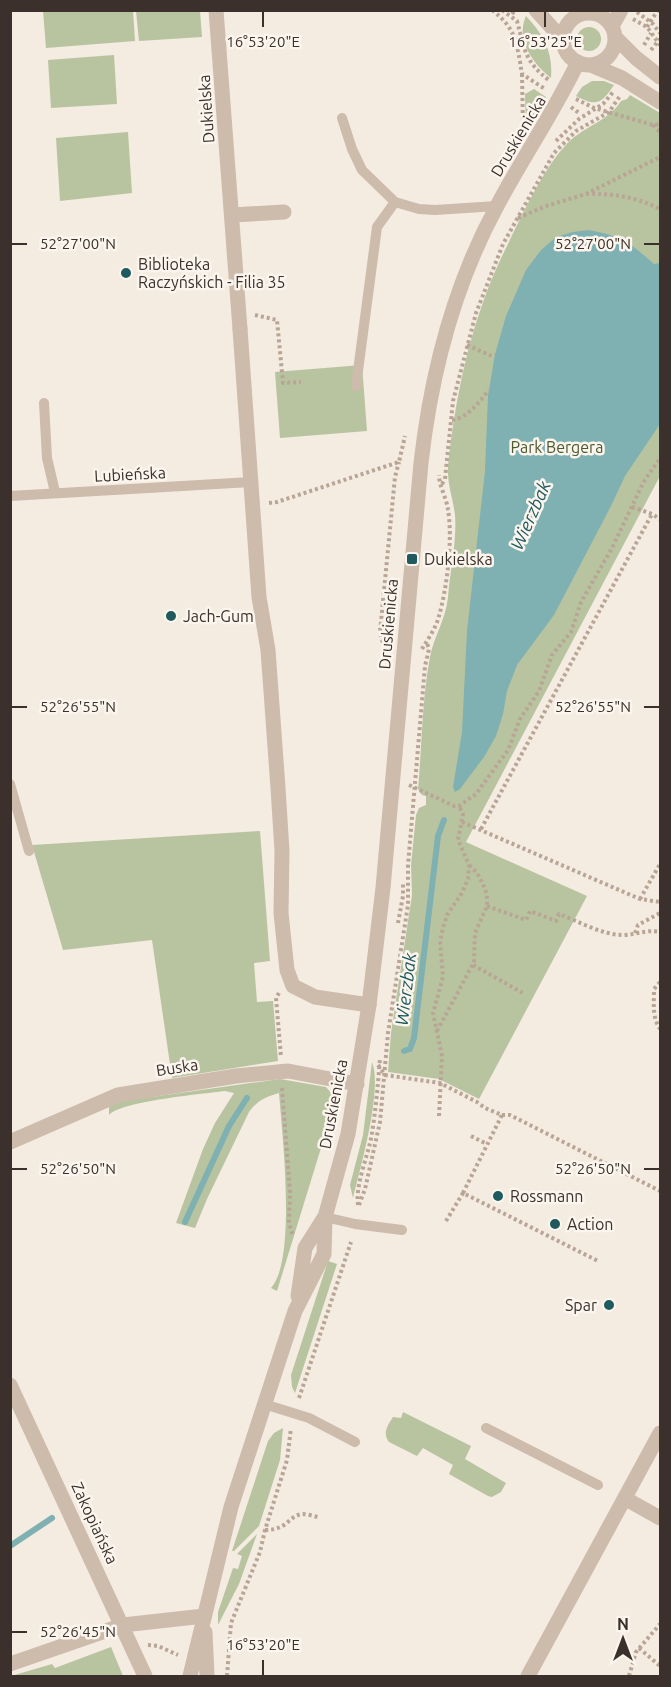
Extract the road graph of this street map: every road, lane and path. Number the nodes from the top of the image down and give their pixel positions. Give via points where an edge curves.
1 (216, 10) edge
2 (492, 10) edge
3 (502, 10) edge
4 (536, 10) edge
5 (635, 10) edge
6 (658, 10) edge
7 (586, 12) edge
8 (625, 13) edge
9 (651, 21) junction
10 (647, 27) junction
11 (613, 32) junction
12 (651, 33) junction
13 (660, 33) edge
14 (563, 40) junction
15 (660, 42) edge
16 (644, 46) dead end
17 (584, 63) junction
18 (643, 63) junction
19 (660, 76) edge
20 (551, 81) dead end
21 (623, 85) junction
22 (567, 99) junction
23 (660, 102) edge
24 (594, 108) junction
25 (609, 112) junction
26 (579, 113) dead end
27 (342, 118) dead end
28 (660, 124) edge
29 (653, 125) junction
30 (660, 132) edge
31 (660, 157) edge
32 (539, 167) dead end
33 (586, 194) junction
34 (395, 202) junction
35 (497, 206) junction
36 (660, 209) edge
37 (284, 212) dead end
38 (232, 215) junction
39 (517, 218) junction
40 (510, 219) dead end
41 (491, 257) dead end
42 (239, 313) junction
43 (467, 345) junction
44 (495, 357) dead end
45 (453, 376) dead end
46 (301, 382) dead end
47 (356, 386) dead end
48 (489, 390) dead end
49 (44, 403) dead end
50 (446, 408) dead end
51 (446, 415) dead end
52 (452, 420) junction
53 (406, 435) dead end
54 (442, 451) dead end
55 (660, 458) edge
56 (399, 462) junction
57 (439, 471) dead end
58 (252, 482) junction
59 (442, 485) junction
60 (55, 492) junction
61 (10, 496) edge
62 (253, 505) junction
63 (632, 507) junction
64 (652, 514) junction
65 (660, 519) edge
66 (387, 655) dead end
67 (10, 784) edge
68 (409, 785) dead end
69 (415, 787) junction
70 (459, 806) junction
71 (462, 822) junction
72 (481, 829) junction
73 (29, 851) dead end
74 (660, 864) edge
75 (469, 865) junction
76 (640, 899) junction
77 (660, 902) edge
78 (487, 906) junction
79 (660, 912) edge
80 (660, 932) edge
81 (635, 933) junction
82 (472, 965) junction
83 (660, 982) edge
84 (282, 988) dead end
85 (523, 993) dead end
86 (369, 1005) junction
87 (660, 1029) edge
88 (439, 1034) junction
89 (380, 1060) dead end
90 (281, 1072) junction
91 (385, 1075) junction
92 (440, 1083) junction
93 (357, 1084) junction
94 (502, 1115) junction
95 (439, 1116) dead end
96 (471, 1136) dead end
97 (10, 1142) edge
98 (487, 1144) junction
99 (660, 1191) edge
100 (463, 1193) junction
101 (325, 1217) junction
102 (446, 1221) dead end
103 (402, 1230) dead end
104 (351, 1242) dead end
105 (317, 1244) junction
106 (345, 1260) junction
107 (598, 1261) dead end
108 (10, 1385) edge
109 (299, 1398) dead end
110 (264, 1404) junction
111 (291, 1428) dead end
112 (486, 1428) dead end
113 (660, 1433) edge
114 (355, 1442) dead end
115 (598, 1485) dead end
116 (626, 1499) junction
117 (318, 1517) dead end
118 (660, 1518) edge
119 (264, 1530) junction
120 (204, 1616) junction
121 (660, 1624) edge
122 (123, 1625) junction
123 (639, 1648) junction
124 (10, 1664) edge
125 (660, 1666) edge
126 (145, 1677) edge
127 (190, 1677) edge
128 (207, 1677) edge
129 (227, 1677) edge
130 (528, 1677) edge
131 (629, 1677) edge

1 - 38 street, Dukielska
2 - 22 path via 507,20 522,74
3 - 20 path via 517,21 531,64
4 - 14 street
5 - 9 path
6 - 9 path
7 - 11 street via 601,16
7 - 14 street via 570,22
8 - 10 path
8 - 11 street
9 - 10 path
9 - 13 path
10 - 12 path
11 - 17 street via 615,44 608,56 597,63
11 - 18 street
12 - 15 path
12 - 16 path
14 - 17 street via 568,53
15 - 18 path
17 - 21 street
17 - 22 street, Druskienicka
18 - 19 street
21 - 23 street
21 - 24 path
21 - 25 path
22 - 24 path
22 - 26 path
22 - 35 street, Druskienicka
24 - 25 path
24 - 32 path via 557,139
25 - 29 path
25 - 39 path via 587,121 554,153
27 - 34 lane via 362,170
28 - 29 path
29 - 30 path
31 - 33 path
33 - 36 path via 629,196
33 - 39 path
34 - 35 lane via 435,210
34 - 47 lane via 377,227
35 - 86 street, Druskienicka via 459,292 424,429
37 - 38 street
38 - 42 street, Dukielska
39 - 43 path via 484,289
40 - 41 path
42 - 46 path via 277,320 284,383
42 - 58 street, Dukielska
43 - 44 path
43 - 52 path
45 - 50 path
48 - 52 path via 476,406
49 - 60 lane via 47,458
51 - 54 path
52 - 59 path
53 - 56 path
55 - 63 path
56 - 62 path via 277,502
56 - 66 path via 380,632
57 - 59 path
58 - 60 lane, Lubieńska
58 - 62 street, Dukielska
59 - 69 path via 450,532 439,618 427,643
60 - 61 lane, Lubieńska
62 - 86 street, Dukielska via 259,597 270,673 287,970 293,986 315,997
63 - 64 path
63 - 70 path via 581,602 571,632 552,655 539,691 520,719 508,750 476,794
64 - 65 path
64 - 72 path
67 - 73 lane
68 - 69 path
69 - 70 path
69 - 91 path via 408,905
70 - 71 path
71 - 72 path
71 - 75 path via 458,840
72 - 76 path
74 - 76 path
75 - 78 path via 483,884
75 - 88 path via 468,879 447,915 441,935 443,977 433,1017
76 - 77 path
78 - 81 path via 526,920 530,911 556,921 559,915 608,933
78 - 82 path via 475,933
79 - 81 path via 638,925
80 - 81 path
82 - 85 path
82 - 88 path
83 - 87 path via 654,989 653,1012
84 - 90 path via 276,998
86 - 93 street, Druskienicka
88 - 92 path
89 - 91 path via 372,1134 358,1205 374,1157
90 - 93 street, Buska
90 - 97 street, Buska via 118,1095
90 - 105 path via 291,1233
91 - 92 path
92 - 94 path
92 - 95 path
93 - 101 street, Druskienicka
94 - 98 path
94 - 99 path via 510,1115
96 - 98 path
98 - 100 path
100 - 102 path
100 - 107 path
101 - 103 lane
101 - 105 street, Druskienicka
104 - 106 path
105 - 106 path
105 - 110 street, Druskienicka via 324,1254 296,1311
106 - 109 path
108 - 122 street, Zakopiańska
110 - 114 lane via 309,1418
110 - 120 street, Druskienicka via 231,1507
111 - 119 path via 287,1460
112 - 115 lane
113 - 116 street
116 - 118 street
116 - 130 street
117 - 119 path via 303,1514 280,1528
119 - 129 path via 260,1552 231,1623
120 - 122 street
120 - 127 street, Druskienicka
120 - 128 street, Druskienicka
121 - 123 path
122 - 124 street
122 - 126 street, Zakopiańska
123 - 125 path
123 - 131 path

